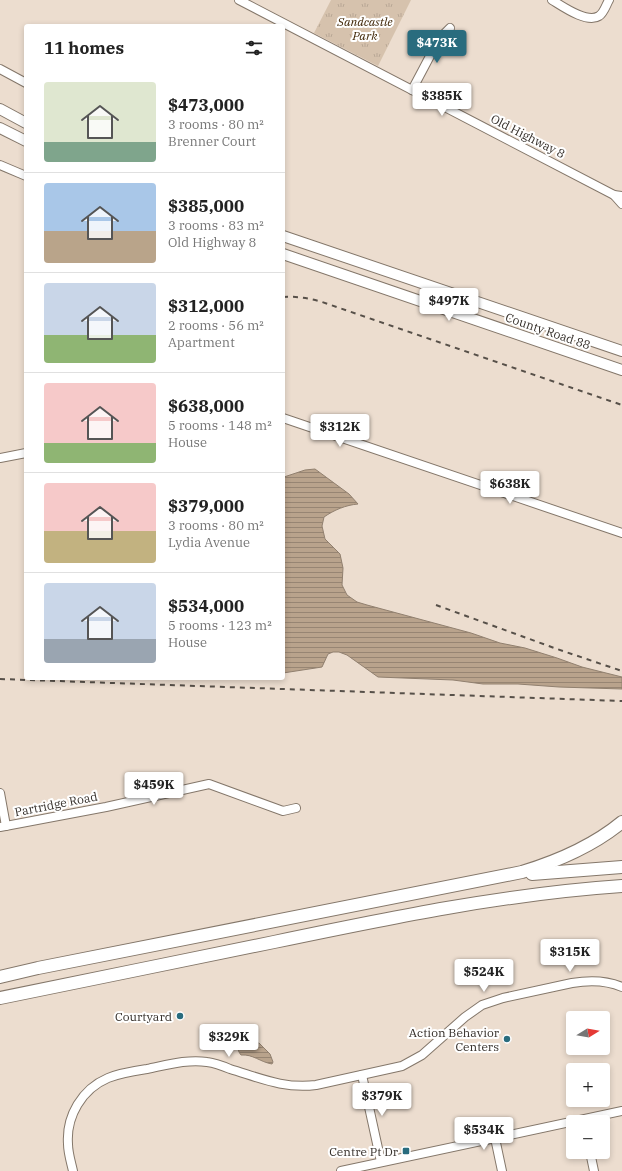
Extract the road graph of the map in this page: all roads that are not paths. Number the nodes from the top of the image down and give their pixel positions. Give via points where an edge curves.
1 (239, 0) edge
2 (552, 0) edge
3 (609, 0) edge
4 (279, 24) edge
5 (285, 27) edge
6 (450, 28) dead end
7 (0, 70) edge
8 (24, 82) edge
9 (412, 90) junction
10 (0, 110) edge
11 (24, 122) edge
12 (0, 128) edge
13 (24, 140) edge
14 (0, 165) edge
15 (24, 175) edge
16 (618, 195) edge
17 (622, 204) edge
18 (285, 237) edge
19 (285, 255) edge
20 (622, 351) edge
21 (622, 370) edge
22 (285, 419) edge
23 (24, 453) edge
24 (0, 458) edge
25 (622, 533) edge
26 (0, 793) edge
27 (296, 808) dead end
28 (622, 822) edge
29 (3, 826) edge
30 (622, 867) edge
31 (499, 876) junction
32 (622, 886) edge
33 (622, 894) edge
34 (503, 899) junction
35 (0, 977) edge
36 (622, 987) edge
37 (0, 998) edge
38 (362, 1075) junction
39 (622, 1111) edge
40 (606, 1115) edge
41 (566, 1124) edge
42 (495, 1138) junction
43 (591, 1159) edge
44 (381, 1162) junction
45 (73, 1171) edge
46 (341, 1171) edge
47 (502, 1171) edge
48 (594, 1171) edge

1 - 4 street, Old Highway 8
2 - 3 street via 585,18 598,16
5 - 9 street, Old Highway 8
6 - 9 street via 439,39
7 - 8 street
9 - 16 street, Old Highway 8
10 - 11 main road
12 - 13 main road
14 - 15 street
16 - 17 street, Old Highway 8
18 - 20 main road, County Road 88
19 - 21 main road, County Road 88
22 - 25 street
23 - 24 street
26 - 29 street
27 - 29 street, Partridge Road via 283,811 209,784
28 - 31 highway via 600,838 564,857 522,872
30 - 31 highway
31 - 35 highway
32 - 34 highway
33 - 34 highway
34 - 37 highway via 404,916
36 - 38 street via 607,982 585,981 492,1000 472,1011 412,1061
38 - 44 street
38 - 45 street via 316,1085 294,1086 273,1083 218,1065 196,1061 117,1075 89,1090 76,1106 69,1126 68,1144
39 - 40 street
41 - 42 street
42 - 44 street
42 - 47 street
43 - 48 street
44 - 46 street

